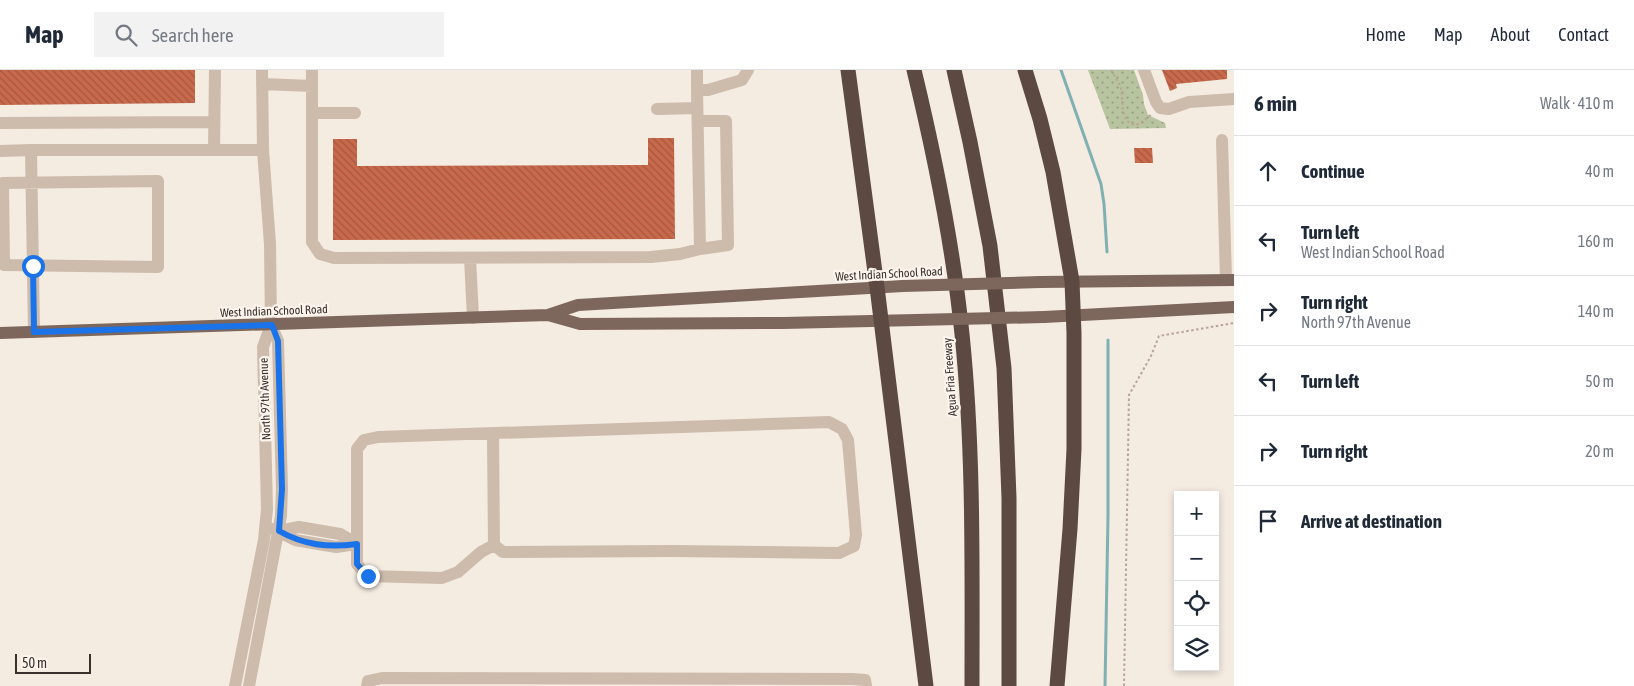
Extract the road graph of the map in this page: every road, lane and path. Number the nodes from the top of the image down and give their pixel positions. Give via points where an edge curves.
1 (215, 70) edge
2 (262, 70) edge
3 (312, 70) edge
4 (697, 70) edge
5 (748, 70) edge
6 (848, 70) edge
7 (914, 70) edge
8 (954, 70) edge
9 (1025, 70) edge
10 (1111, 70) edge
11 (1144, 70) edge
12 (262, 84) junction
13 (312, 86) junction
14 (697, 90) junction
15 (1234, 99) edge
16 (697, 108) junction
17 (1164, 108) junction
18 (656, 109) dead end
19 (312, 113) junction
20 (355, 113) dead end
21 (698, 121) junction
22 (214, 122) junction
23 (0, 123) edge
24 (1222, 140) dead end
25 (31, 150) junction
26 (214, 150) junction
27 (263, 150) junction
28 (0, 151) edge
29 (32, 183) junction
30 (2, 189) edge
31 (700, 249) junction
32 (470, 258) junction
33 (2, 265) edge
34 (33, 266) junction
35 (1230, 280) edge
36 (1072, 281) junction
37 (877, 287) junction
38 (1234, 307) edge
39 (548, 315) junction
40 (1074, 316) junction
41 (473, 318) junction
42 (882, 321) junction
43 (1234, 323) edge
44 (272, 325) junction
45 (34, 332) junction
46 (0, 333) edge
47 (493, 434) junction
48 (266, 527) junction
49 (279, 531) junction
50 (357, 544) junction
51 (494, 545) junction
52 (235, 686) edge
53 (249, 686) edge
54 (367, 686) edge
55 (866, 686) edge
56 (926, 686) edge
57 (972, 686) edge
58 (1009, 686) edge
59 (1057, 686) edge
60 (1124, 686) edge

1 - 22 street
2 - 12 street
3 - 13 street
4 - 14 street
5 - 14 street via 742,80
6 - 37 highway
7 - 57 highway, Agua Fria Freeway via 942,198 962,334 971,481
8 - 58 highway via 990,246 1004,368 1009,490
9 - 36 highway via 1052,165
10 - 17 path via 1121,87 1123,111 1129,123 1139,124
11 - 17 street via 1156,102
12 - 13 street
12 - 27 street
13 - 19 street
14 - 16 street
15 - 17 street via 1188,102
16 - 18 street
16 - 21 street
19 - 20 street
19 - 32 street via 312,242 320,254 334,258
21 - 31 street
21 - 31 street via 726,121 728,245
22 - 23 street
22 - 26 street
24 - 35 street
25 - 26 street
25 - 28 street
25 - 29 street
26 - 27 street
27 - 44 street
29 - 30 street
29 - 34 street
29 - 34 street via 158,181 158,267
30 - 33 street
31 - 32 street via 651,257
32 - 41 street
33 - 34 street
34 - 45 street
35 - 36 main road, West Indian School Road
36 - 37 main road, West Indian School Road, bridge
36 - 40 highway
37 - 39 main road, West Indian School Road via 578,305
37 - 42 highway
38 - 40 main road, West Indian School Road
39 - 41 main road, West Indian School Road
39 - 42 main road, West Indian School Road via 580,324
40 - 42 main road, West Indian School Road, bridge
40 - 59 highway via 1074,450
41 - 44 main road, West Indian School Road
42 - 56 highway
43 - 60 path via 1159,336 1129,395
44 - 45 main road, West Indian School Road
44 - 48 street, North 97th Avenue via 263,347 268,489
44 - 49 street, North 97th Avenue via 278,341 282,489
45 - 46 main road, West Indian School Road
47 - 50 street via 364,440 357,449
47 - 51 street
47 - 51 street via 829,422 842,429 848,440 856,535 854,546 839,553 503,552
48 - 49 street
48 - 52 street, North 97th Avenue
49 - 50 street via 303,542 336,547
49 - 53 street, North 97th Avenue
50 - 51 street via 357,564 368,576 442,578 458,572
54 - 55 street via 368,680 382,678 852,679 864,680

